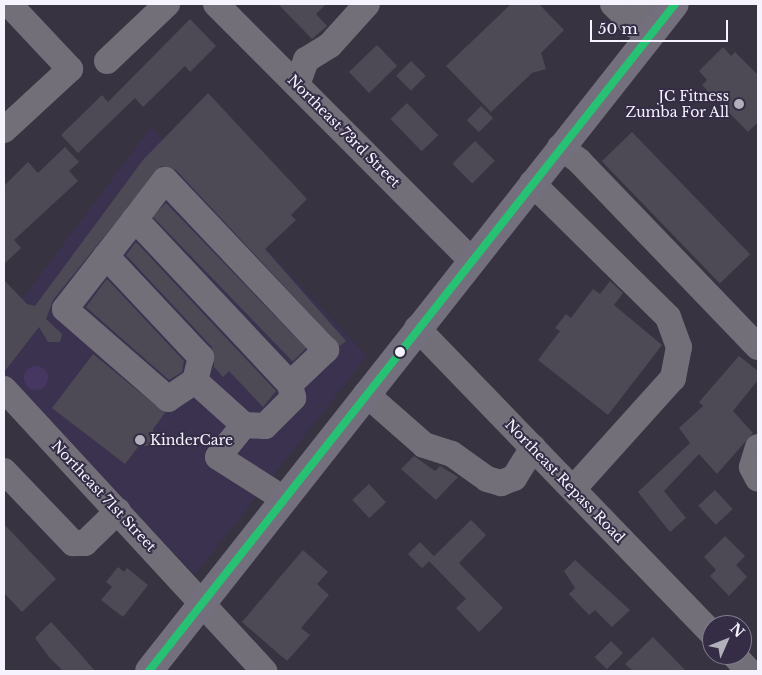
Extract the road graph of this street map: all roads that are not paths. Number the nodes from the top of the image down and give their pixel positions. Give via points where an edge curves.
1 (9, 4) edge
2 (167, 4) edge
3 (216, 4) edge
4 (367, 4) edge
5 (614, 4) edge
6 (643, 4) edge
7 (675, 4) edge
8 (655, 28) junction
9 (107, 61) dead end
10 (297, 85) junction
11 (4, 130) edge
12 (560, 147) junction
13 (532, 183) junction
14 (134, 219) junction
15 (106, 256) junction
16 (471, 260) junction
17 (417, 328) junction
18 (758, 347) edge
19 (195, 381) junction
20 (290, 384) junction
21 (4, 390) edge
22 (366, 394) junction
23 (244, 425) junction
24 (758, 447) edge
25 (533, 448) junction
26 (4, 471) edge
27 (758, 479) edge
28 (573, 489) junction
29 (284, 499) junction
30 (118, 511) junction
31 (204, 602) junction
32 (702, 623) edge
33 (149, 671) edge
34 (264, 671) edge

1 - 11 street via 70,69
2 - 9 street
3 - 10 street, Northeast 73rd Street
4 - 10 street via 330,45 306,60
5 - 8 street via 634,25
6 - 8 street
7 - 8 main road
8 - 12 main road
10 - 16 street, Northeast 73rd Street
12 - 13 main road
12 - 18 street via 579,161
13 - 16 main road
13 - 28 street via 668,317 680,347 673,378
14 - 15 street
14 - 20 street
14 - 20 street via 165,180 326,350
15 - 19 street via 201,357
15 - 19 street via 65,309 168,399
16 - 17 main road
17 - 22 main road
17 - 25 street, Northeast Repass Road
19 - 23 street
20 - 23 street via 293,398 265,426
21 - 30 street, Northeast 71st Street
22 - 25 street via 424,445 452,454 487,480 500,483 514,478
22 - 29 main road
23 - 29 street via 218,457
24 - 27 street via 752,467
25 - 28 street, Northeast Repass Road
26 - 30 street via 72,542 86,543
28 - 32 street, Northeast Repass Road
29 - 31 main road
30 - 31 street, Northeast 71st Street
31 - 33 main road
31 - 34 street, Northeast 71st Street

